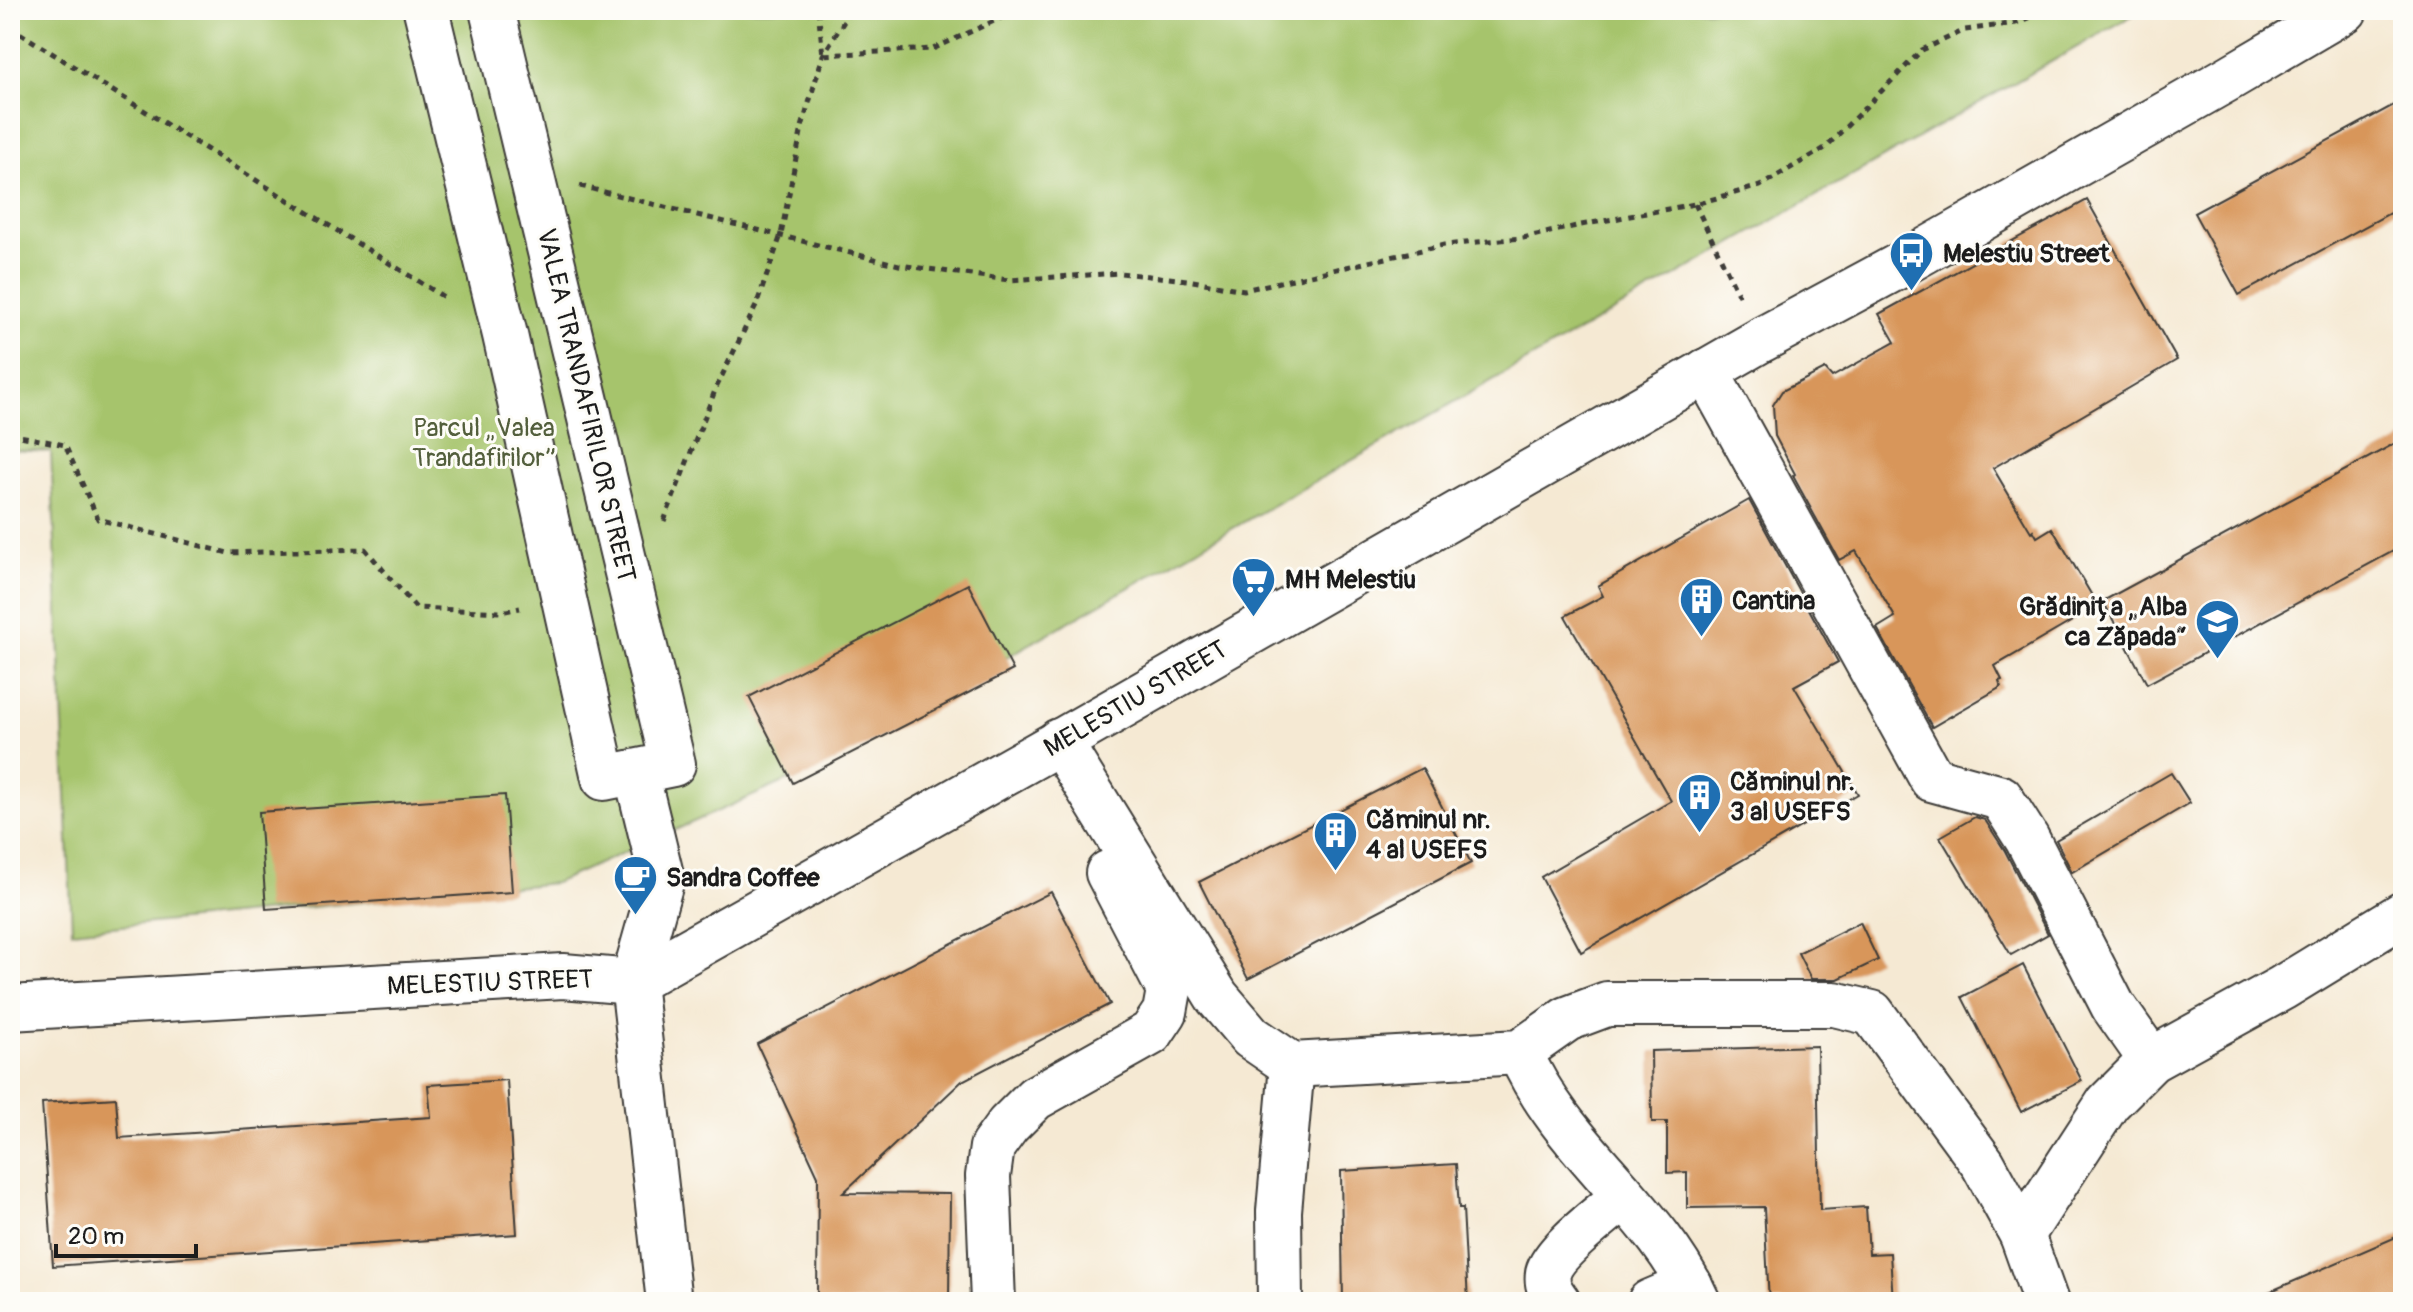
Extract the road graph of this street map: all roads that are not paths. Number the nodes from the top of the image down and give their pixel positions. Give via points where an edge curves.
1 (426, 10) edge
2 (492, 10) edge
3 (2345, 10) edge
4 (1706, 371) junction
5 (1050, 747) junction
6 (636, 772) junction
7 (2403, 914) edge
8 (633, 982) junction
9 (10, 1008) edge
10 (1520, 1052) junction
11 (2151, 1060) junction
12 (1292, 1065) junction
13 (1624, 1196) junction
14 (2022, 1235) junction
15 (1694, 1293) edge
16 (669, 1302) edge
17 (993, 1302) edge
18 (1280, 1302) edge
19 (1558, 1302) edge
20 (1650, 1302) edge
21 (2046, 1302) edge

1 - 6 street, VALEA TRANDAFIRILOR STREET via 604,778
2 - 6 street, VALEA TRANDAFIRILOR STREET via 673,764
3 - 4 street, MELESTIU STREET
4 - 5 street, MELESTIU STREET
4 - 11 street via 1932,779 2001,798 2113,1006
5 - 8 street, MELESTIU STREET
5 - 12 street via 1217,997 1251,1037
5 - 17 street via 1082,823 1169,990 1165,1012 1151,1033 1035,1098 992,1147 988,1176
6 - 8 street via 662,879
7 - 11 street
8 - 9 street, MELESTIU STREET via 563,976
8 - 16 street
10 - 12 street
10 - 13 street via 1557,1117
10 - 14 street via 1567,1019 1607,1004 1834,1004 1872,1013 1983,1164
11 - 14 street via 2108,1103
12 - 18 street via 1279,1211
13 - 15 street
13 - 19 street via 1563,1249 1548,1271 1548,1288
14 - 21 street
15 - 20 street

